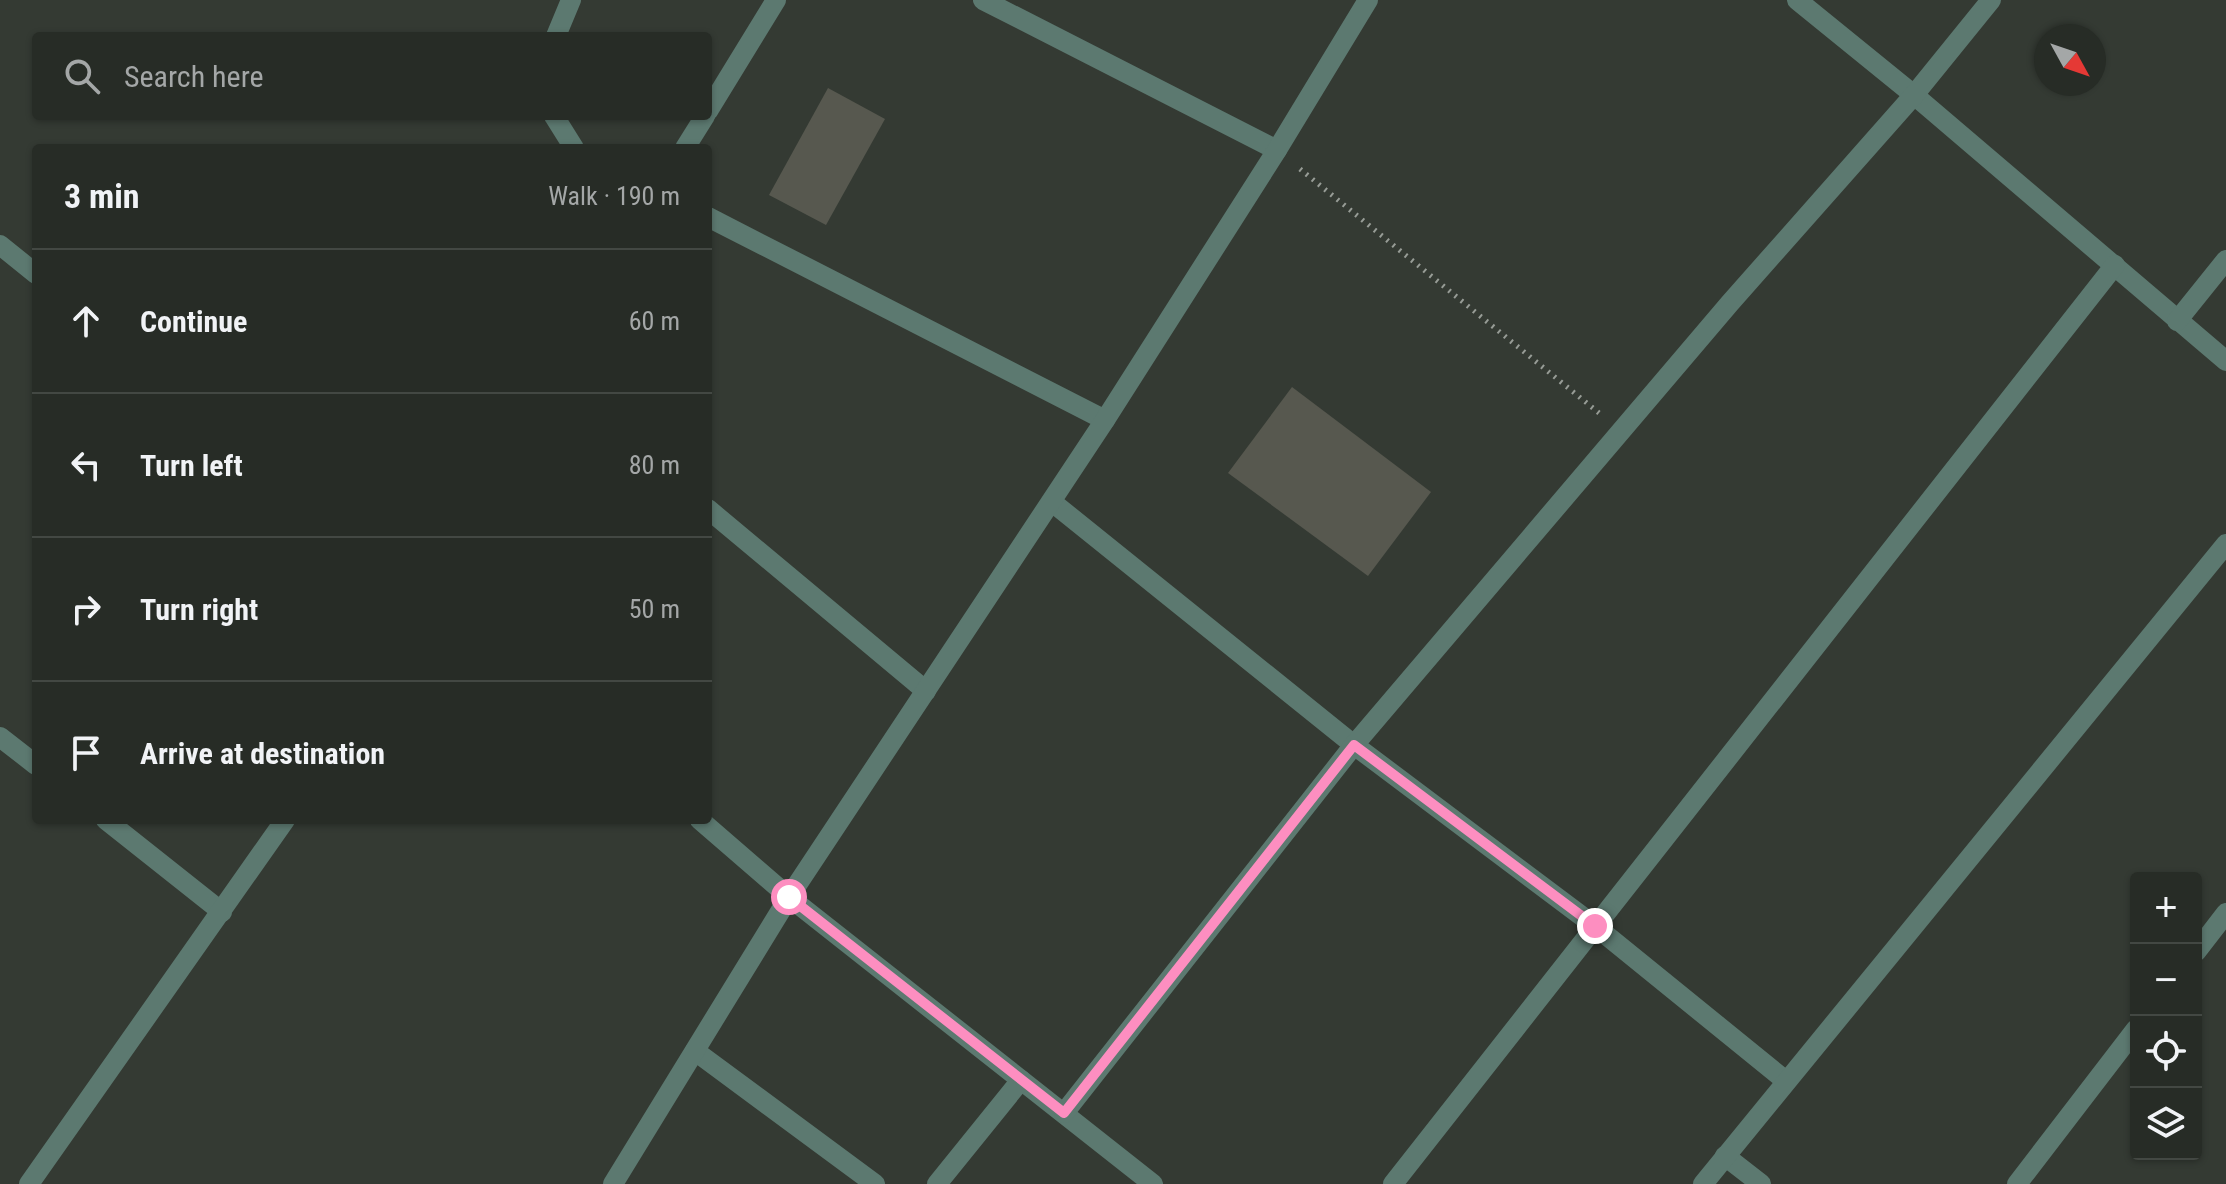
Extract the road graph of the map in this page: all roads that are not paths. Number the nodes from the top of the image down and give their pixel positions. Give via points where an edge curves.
1 (571, 0) edge
2 (776, 0) edge
3 (983, 0) edge
4 (1368, 0) edge
5 (1797, 0) edge
6 (1991, 0) edge
7 (558, 32) edge
8 (1914, 95) junction
9 (712, 104) edge
10 (556, 120) edge
11 (702, 120) edge
12 (572, 144) edge
13 (688, 144) edge
14 (1277, 150) junction
15 (712, 219) edge
16 (0, 245) edge
17 (2226, 260) edge
18 (2115, 265) junction
19 (32, 271) edge
20 (2177, 321) junction
21 (2226, 361) edge
22 (1105, 420) junction
23 (1052, 502) junction
24 (712, 512) edge
25 (2226, 544) edge
26 (926, 691) junction
27 (0, 737) edge
28 (1354, 745) junction
29 (32, 762) edge
30 (111, 824) edge
31 (282, 824) edge
32 (705, 824) edge
33 (789, 897) junction
34 (222, 912) junction
35 (2226, 913) edge
36 (1595, 926) junction
37 (2202, 944) edge
38 (2130, 1037) edge
39 (695, 1051) junction
40 (1021, 1080) junction
41 (1786, 1081) junction
42 (1064, 1113) junction
43 (1725, 1156) junction
44 (29, 1184) edge
45 (613, 1184) edge
46 (875, 1184) edge
47 (937, 1184) edge
48 (1153, 1184) edge
49 (1393, 1184) edge
50 (1703, 1184) edge
51 (1761, 1184) edge
52 (2017, 1184) edge

1 - 7 street
2 - 9 street
3 - 14 street
4 - 14 street
5 - 8 street
6 - 8 street
8 - 18 street
8 - 28 street
10 - 12 street
11 - 13 street
14 - 22 street
15 - 22 street
16 - 19 street
17 - 20 street
18 - 20 street
18 - 36 street
20 - 21 street
22 - 23 street
23 - 26 street
23 - 28 street
24 - 26 street
25 - 41 street
26 - 33 street
27 - 29 street
28 - 36 street
28 - 42 street
30 - 34 street
31 - 34 street
32 - 33 street
33 - 39 street
33 - 40 street
34 - 44 street
35 - 37 street
36 - 41 street
36 - 49 street
38 - 52 street
39 - 45 street
39 - 46 street
40 - 42 street
40 - 47 street
41 - 43 street
42 - 48 street
43 - 50 street
43 - 51 street

